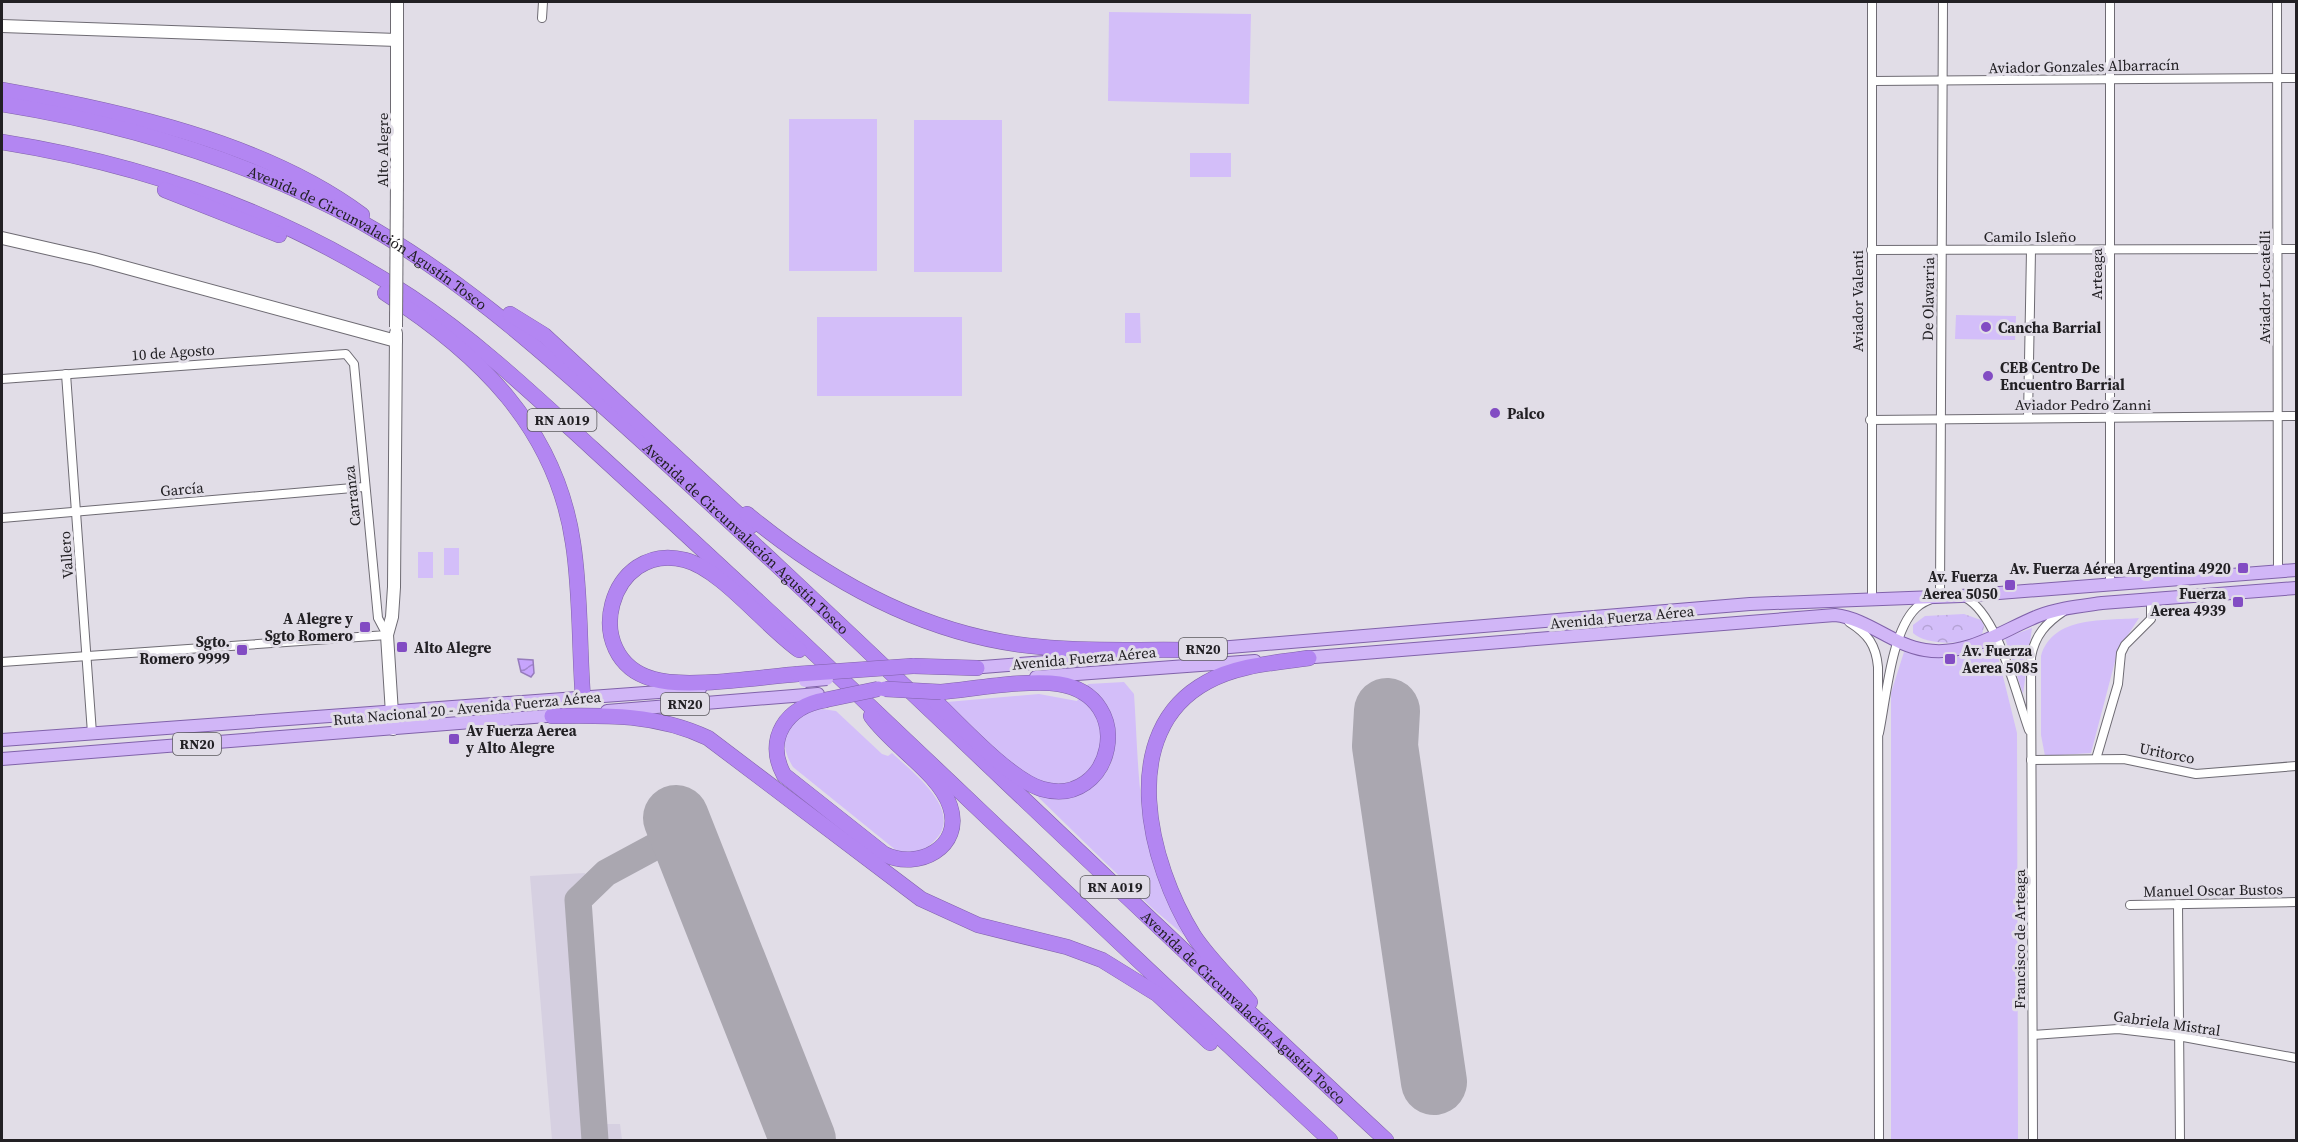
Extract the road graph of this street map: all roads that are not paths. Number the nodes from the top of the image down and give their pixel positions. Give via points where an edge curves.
1 (397, 2) edge
2 (543, 2) edge
3 (1872, 2) edge
4 (1943, 2) edge
5 (2110, 2) edge
6 (2277, 2) edge
7 (542, 18) dead end
8 (2, 26) edge
9 (397, 40) junction
10 (2277, 78) junction
11 (2296, 78) edge
12 (2109, 79) junction
13 (1873, 81) junction
14 (1942, 81) junction
15 (2, 90) edge
16 (2, 104) edge
17 (2, 142) edge
18 (2, 152) edge
19 (2, 238) edge
20 (2109, 249) junction
21 (2277, 249) junction
22 (2296, 249) edge
23 (1871, 250) junction
24 (1942, 250) junction
25 (2031, 250) junction
26 (417, 256) junction
27 (446, 276) junction
28 (396, 341) junction
29 (346, 354) joint
30 (66, 374) junction
31 (2, 379) edge
32 (2277, 416) junction
33 (2296, 416) edge
34 (2028, 418) junction
35 (2110, 418) junction
36 (1870, 420) junction
37 (1940, 420) junction
38 (675, 454) junction
39 (364, 487) junction
40 (76, 512) junction
41 (2, 518) edge
42 (2296, 570) edge
43 (2278, 572) junction
44 (2110, 583) junction
45 (2296, 588) edge
46 (1940, 596) junction
47 (1961, 596) junction
48 (2151, 599) junction
49 (1872, 600) junction
50 (2070, 608) junction
51 (1835, 615) junction
52 (1504, 624) junction
53 (387, 635) junction
54 (1996, 637) junction
55 (1506, 643) junction
56 (1898, 643) junction
57 (1189, 651) junction
58 (87, 656) junction
59 (1309, 658) junction
60 (2, 662) edge
61 (977, 668) joint
62 (801, 678) junction
63 (848, 685) junction
64 (938, 689) junction
65 (822, 697) junction
66 (583, 698) junction
67 (392, 711) junction
68 (552, 716) junction
69 (393, 729) junction
70 (1879, 733) junction
71 (92, 734) junction
72 (2031, 736) junction
73 (2, 740) edge
74 (2, 759) edge
75 (2096, 759) junction
76 (2031, 760) junction
77 (2296, 766) edge
78 (2296, 902) edge
79 (2178, 904) junction
80 (2130, 905) dead end
81 (2033, 1035) junction
82 (2178, 1036) junction
83 (1292, 1053) junction
84 (2296, 1058) edge
85 (1313, 1125) junction
86 (1330, 1140) edge
87 (1386, 1140) edge
88 (1879, 1140) edge
89 (2033, 1140) edge
90 (2180, 1140) edge

1 - 9 street, Alto Alegre
2 - 7 street
3 - 13 street, Aviador Valenti
4 - 14 street, De Olavarria
5 - 12 street, Arteaga
6 - 10 street, Aviador Locatelli
8 - 9 street
9 - 28 street, Alto Alegre, bridge
10 - 11 street, Aviador Gonzales Albarracín
10 - 12 street, Aviador Gonzales Albarracín
10 - 21 street, Aviador Locatelli
12 - 14 street, Aviador Gonzales Albarracín
12 - 20 street, Arteaga
13 - 14 street, Aviador Gonzales Albarracín
13 - 23 street, Aviador Valenti
14 - 24 street, De Olavarria
15 - 26 highway via 128,117 220,144 275,166 330,191
16 - 26 highway, Avenida de Circunvalación Agustín Tosco / RN A019 via 115,127 215,156 322,202
17 - 63 highway, Avenida de Circunvalación Agustín Tosco / RN A019 via 107,164 200,191 342,255 410,296 538,399
18 - 66 highway via 148,185 252,223 374,286 474,358 525,421 542,450 563,502 576,564
19 - 28 street
20 - 21 street, Camilo Isleño
20 - 25 street, Camilo Isleño
20 - 35 street, Arteaga
21 - 22 street, Camilo Isleño
21 - 32 street, Aviador Locatelli
23 - 24 street, Camilo Isleño
23 - 36 street, Aviador Valenti
24 - 25 street, Camilo Isleño
24 - 37 street, De Olavarria
25 - 34 street
26 - 27 highway, Avenida de Circunvalación Agustín Tosco / RN A019
27 - 38 highway via 544,335
27 - 83 highway, Avenida de Circunvalación Agustín Tosco / RN A019 via 533,344 735,526
28 - 53 street, Alto Alegre via 394,586
29 - 30 street, 10 de Agosto
29 - 39 street, Carranza via 354,364
30 - 31 street, 10 de Agosto
30 - 40 street, Vallero
32 - 33 street, Aviador Pedro Zanni
32 - 35 street, Aviador Pedro Zanni
32 - 43 street, Aviador Locatelli
34 - 35 street, Aviador Pedro Zanni
34 - 37 street, Aviador Pedro Zanni
35 - 44 street, Arteaga
36 - 37 street, Aviador Pedro Zanni
36 - 49 street, Aviador Valenti
37 - 46 street, De Olavarria
38 - 57 highway via 801,557 868,596 916,618 971,635 1041,647
38 - 64 highway via 1021,779 1043,790 1074,788 1092,777 1105,759 1108,724 1096,703 1080,691 1047,683
39 - 40 street, García
39 - 53 street, Carranza via 378,618
40 - 41 street, García
40 - 58 street, Vallero
42 - 43 main road, Avenida Fuerza Aérea / RN20
43 - 44 main road, Avenida Fuerza Aérea / RN20
44 - 47 main road, Avenida Fuerza Aérea / RN20
45 - 48 main road, Avenida Fuerza Aérea / RN20
46 - 47 main road, Avenida Fuerza Aérea / RN20
46 - 49 main road, Avenida Fuerza Aérea / RN20
46 - 56 street via 1915,609
47 - 54 street, Francisco de Arteaga via 1982,610
48 - 50 main road, Avenida Fuerza Aérea / RN20
48 - 75 street via 2151,619 2121,653 2118,684
49 - 52 main road, Avenida Fuerza Aérea / RN20 via 1761,603
50 - 54 main road, Avenida Fuerza Aérea / RN20 via 2039,616
50 - 72 street, Francisco de Arteaga via 2048,622 2033,647
51 - 55 main road, Avenida Fuerza Aérea / RN20
51 - 56 main road, Avenida Fuerza Aérea / RN20 via 1867,624
51 - 70 street via 1863,632 1873,645 1878,667
52 - 55 main road
52 - 57 main road, Avenida Fuerza Aérea / RN20
53 - 58 street
53 - 67 street, Alto Alegre
54 - 56 main road, Avenida Fuerza Aérea / RN20 via 1969,647 1940,651
54 - 72 street, Francisco de Arteaga
55 - 59 main road, Avenida Fuerza Aérea / RN20
56 - 70 street
57 - 61 main road, Avenida Fuerza Aérea / RN20
58 - 60 street
58 - 71 street, Vallero
59 - 64 main road, Avenida Fuerza Aérea / RN20
59 - 83 highway via 1224,674 1193,690 1171,712 1160,732 1149,784 1154,838 1178,907 1211,958
61 - 62 highway, bridge
62 - 63 highway via 676,683 645,677 624,662 612,641 609,615 616,592 626,577 641,566 666,558 688,560 712,574 783,639
62 - 66 main road, Ruta Nacional 20 - Avenida Fuerza Aérea / RN20
63 - 65 highway via 883,733 939,788 950,806 948,837 925,858 904,861 884,854 784,775 776,755 782,725 793,712
63 - 85 highway, Avenida de Circunvalación Agustín Tosco / RN A019
64 - 65 highway, bridge via 881,689
65 - 68 main road, Ruta Nacional 20 - Avenida Fuerza Aérea / RN20
66 - 67 main road, Ruta Nacional 20 - Avenida Fuerza Aérea / RN20
67 - 69 street, Alto Alegre
67 - 71 main road, Ruta Nacional 20 - Avenida Fuerza Aérea / RN20
68 - 69 main road, Ruta Nacional 20 - Avenida Fuerza Aérea / RN20
68 - 85 highway via 648,718 708,738 921,899 978,925 1084,953 1141,983 1240,1070
69 - 74 main road, Ruta Nacional 20 - Avenida Fuerza Aérea / RN20
70 - 88 street
71 - 73 main road, Ruta Nacional 20 - Avenida Fuerza Aérea / RN20
72 - 76 street, Francisco de Arteaga
75 - 76 street, Uritorco
75 - 77 street, Uritorco via 2133,760 2196,774
76 - 81 street, Francisco de Arteaga
78 - 79 street, Manuel Oscar Bustos
79 - 80 street, Manuel Oscar Bustos
79 - 82 street
81 - 82 street, Gabriela Mistral via 2118,1029
81 - 89 street, Francisco de Arteaga
82 - 84 street, Gabriela Mistral
82 - 90 street
83 - 87 highway, Avenida de Circunvalación Agustín Tosco / RN A019
85 - 86 highway, Avenida de Circunvalación Agustín Tosco / RN A019

